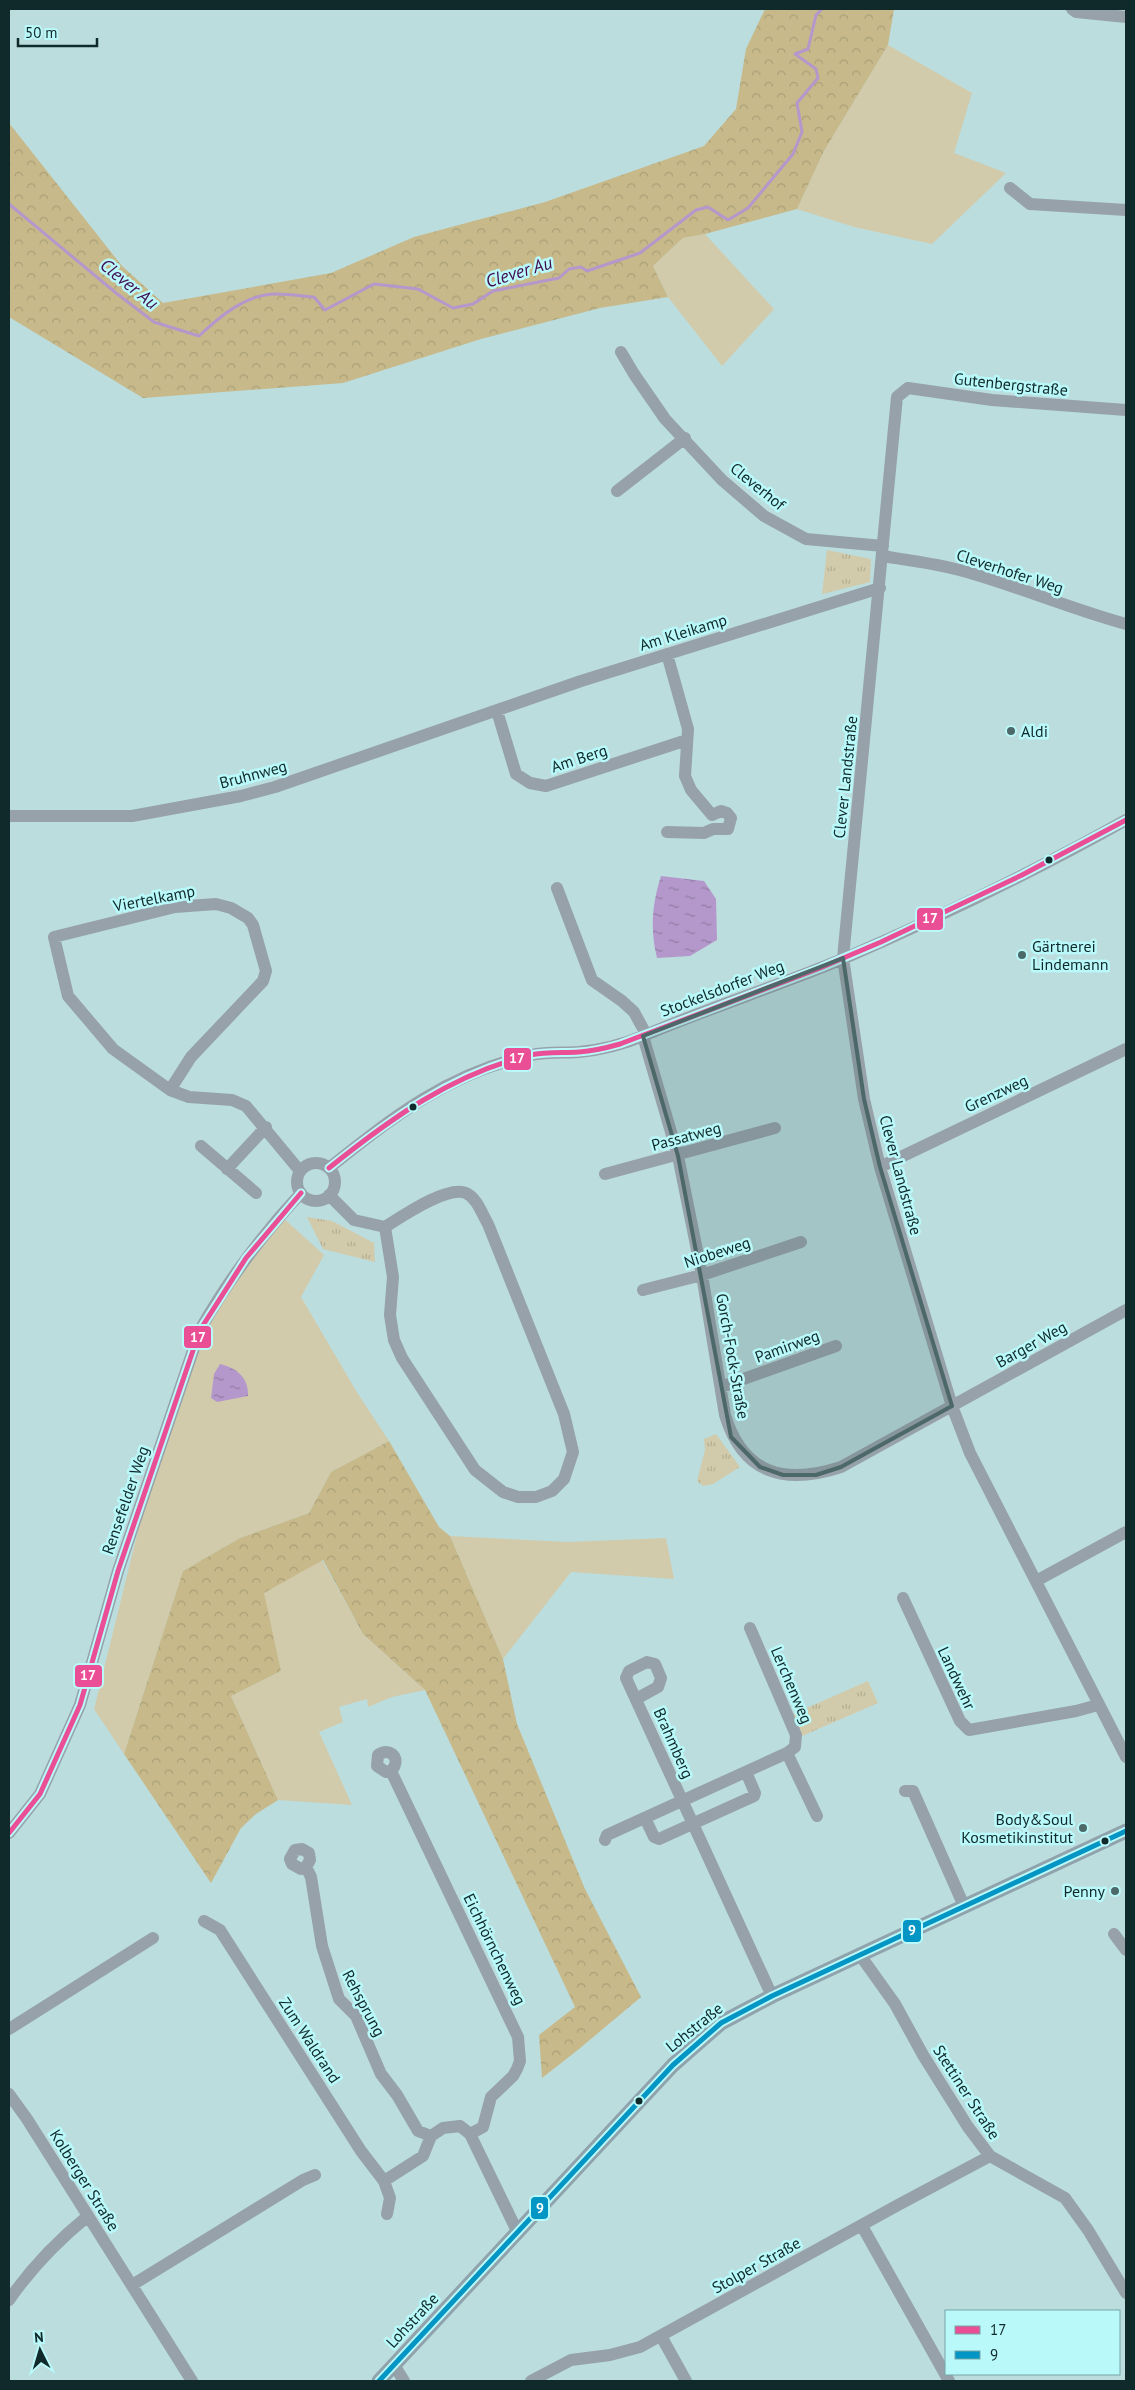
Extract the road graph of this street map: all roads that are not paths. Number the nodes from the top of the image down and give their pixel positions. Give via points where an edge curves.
1 (1072, 9) edge
2 (1126, 17) edge
3 (1010, 188) dead end
4 (1126, 210) edge
5 (621, 352) dead end
6 (1126, 410) edge
7 (685, 438) junction
8 (617, 491) dead end
9 (882, 551) junction
10 (880, 588) junction
11 (1126, 624) edge
12 (667, 654) junction
13 (496, 711) junction
14 (687, 740) junction
15 (712, 815) junction
16 (9, 816) edge
17 (1126, 820) edge
18 (713, 829) junction
19 (667, 832) dead end
20 (557, 888) dead end
21 (843, 958) junction
22 (644, 1035) junction
23 (1126, 1050) edge
24 (170, 1090) junction
25 (266, 1126) junction
26 (774, 1128) dead end
27 (201, 1146) dead end
28 (678, 1156) junction
29 (880, 1167) junction
30 (329, 1168) junction
31 (227, 1169) junction
32 (300, 1170) junction
33 (605, 1174) dead end
34 (256, 1193) dead end
35 (301, 1194) junction
36 (329, 1195) junction
37 (385, 1227) junction
38 (801, 1242) dead end
39 (702, 1275) junction
40 (643, 1290) dead end
41 (1126, 1310) edge
42 (836, 1346) dead end
43 (721, 1387) junction
44 (952, 1406) junction
45 (1126, 1532) edge
46 (1036, 1581) junction
47 (904, 1598) dead end
48 (750, 1628) dead end
49 (636, 1699) dead end
50 (1098, 1704) junction
51 (787, 1753) junction
52 (1126, 1757) edge
53 (391, 1770) dead end
54 (746, 1772) junction
55 (904, 1791) dead end
56 (682, 1801) junction
57 (817, 1816) dead end
58 (645, 1818) junction
59 (693, 1824) junction
60 (1126, 1831) edge
61 (9, 1833) edge
62 (605, 1840) dead end
63 (306, 1866) dead end
64 (964, 1906) junction
65 (204, 1922) dead end
66 (1114, 1934) dead end
67 (153, 1938) dead end
68 (1126, 1950) edge
69 (860, 1955) junction
70 (772, 1996) junction
71 (9, 2029) edge
72 (9, 2094) edge
73 (470, 2134) junction
74 (431, 2136) junction
75 (990, 2156) junction
76 (315, 2175) dead end
77 (384, 2181) junction
78 (387, 2214) dead end
79 (88, 2216) junction
80 (862, 2226) junction
81 (518, 2232) junction
82 (132, 2285) junction
83 (1126, 2293) edge
84 (9, 2300) edge
85 (661, 2336) junction
86 (394, 2365) junction
87 (945, 2374) edge
88 (192, 2381) edge
89 (379, 2381) edge
90 (404, 2381) edge
91 (531, 2381) edge
92 (686, 2381) edge

1 - 2 street
3 - 4 street via 1030,204
5 - 7 street, Cleverhof via 665,419
6 - 9 street, Gutenbergstraße via 992,400 908,388 897,396
7 - 8 street
7 - 9 street, Cleverhof via 722,480 764,516 806,539
9 - 10 street, Clever Landstraße
9 - 11 street, Cleverhofer Weg via 976,574 1085,613
10 - 12 street, Am Kleikamp
10 - 21 street, Clever Landstraße
12 - 13 street, Am Kleikamp
12 - 14 street via 688,729
13 - 14 street, Am Berg via 516,774 530,783 546,786
13 - 16 street, Bruhnweg via 241,796 132,816
14 - 15 street via 685,776 691,790
15 - 18 street
15 - 18 street via 721,811 731,818 728,828
17 - 21 street, Stockelsdorfer Weg via 1043,864
18 - 19 street via 704,833
20 - 22 street, Gorch-Fock-Straße via 592,980 634,1012
21 - 22 street, Stockelsdorfer Weg
21 - 29 street, Clever Landstraße via 864,1099
22 - 28 street, Gorch-Fock-Straße
22 - 30 street, Stockelsdorfer Weg via 582,1052 534,1055 475,1071 396,1114
23 - 29 street, Grenzweg
24 - 24 street, Viertelkamp via 112,1049 68,996 54,937 176,907 216,904 231,908 253,924 266,972 263,981 191,1057
24 - 25 street, Viertelkamp via 189,1097 232,1100 246,1106
25 - 31 street
25 - 32 street, Viertelkamp
26 - 28 street, Passatweg
27 - 31 street
28 - 33 street, Passatweg
28 - 39 street, Gorch-Fock-Straße
29 - 44 street, Clever Landstraße
30 - 32 street via 324,1164 311,1163
30 - 36 street via 334,1184
31 - 34 street
32 - 35 street via 297,1186
35 - 36 street via 312,1200
35 - 61 street, Rensefelder Weg via 268,1229 218,1298 200,1330 118,1571 80,1706 40,1794
36 - 37 street via 354,1220
37 - 37 street via 393,1277 390,1314 394,1340 429,1400 475,1470 503,1492 518,1497 536,1497 552,1491 564,1479 573,1452 564,1414 495,1242 474,1199 465,1192 449,1193
38 - 39 street, Niobeweg
39 - 40 street, Niobeweg
39 - 43 street, Gorch-Fock-Straße
41 - 44 street, Barger Weg
42 - 43 street, Pamirweg
43 - 44 street, Gorch-Fock-Straße via 731,1437 760,1467 783,1475 816,1475 841,1467
44 - 46 street, Clever Landstraße via 970,1453
45 - 46 street
46 - 50 street, Clever Landstraße
47 - 50 street, Landwehr via 960,1721 969,1730 1076,1711
48 - 51 street, Lerchenweg via 796,1735 795,1747
49 - 56 street, Brahmberg
50 - 52 street, Clever Landstraße
51 - 54 street
51 - 57 street
53 - 73 street, Eichhörnchenweg via 518,2037 520,2060 517,2069 491,2097 483,2127
54 - 56 street
54 - 59 street via 754,1796
55 - 64 street via 913,1791
56 - 58 street
56 - 59 street, Brahmberg
58 - 59 street via 654,1837 659,1839
58 - 62 street via 607,1835
59 - 70 street, Brahmberg
60 - 64 main road, Lohstraße
63 - 74 street, Rehsprung via 312,1877 322,1946 339,1999 356,2016 381,2074 418,2131
64 - 69 main road, Lohstraße
65 - 77 street, Zum Waldrand via 220,1930 361,2151
66 - 68 street
67 - 71 street
69 - 70 main road, Lohstraße
69 - 75 street, Stettiner Straße via 895,2004 922,2055
70 - 81 main road, Lohstraße via 722,2024 673,2065
72 - 79 street, Kolberger Straße
73 - 74 street via 460,2126 451,2126
73 - 81 street
74 - 77 street via 423,2156
75 - 80 street, Stolper Straße
75 - 83 street, Stettiner Straße via 1064,2198 1088,2230
76 - 82 street
77 - 78 street, Zum Waldrand via 390,2198
79 - 82 street, Kolberger Straße
79 - 84 street via 41,2258
80 - 85 street, Stolper Straße
80 - 87 street
81 - 86 main road, Lohstraße
82 - 88 street, Kolberger Straße
85 - 91 street, Stolper Straße via 628,2351 571,2360
85 - 92 street
86 - 89 main road, Lohstraße
86 - 90 street

